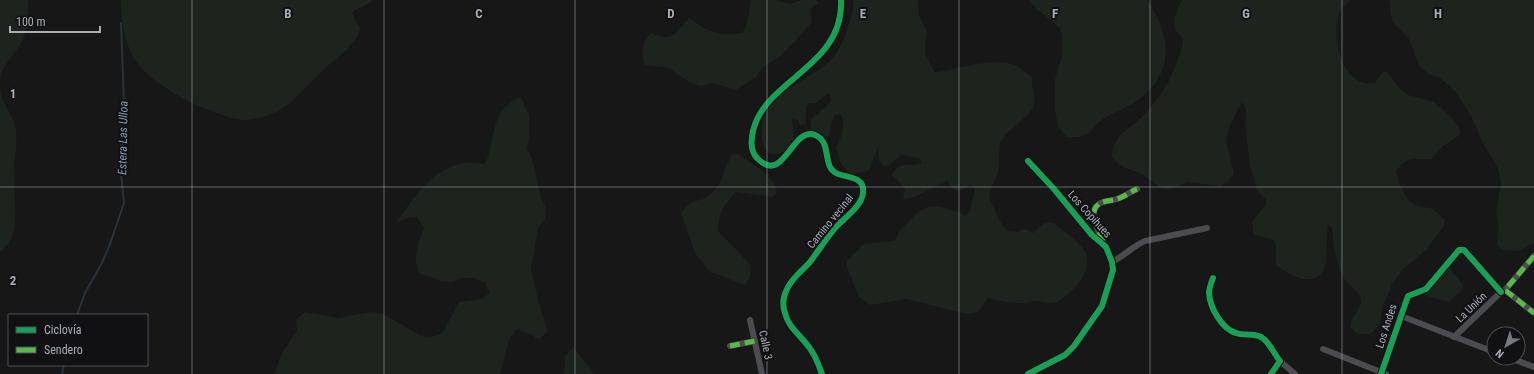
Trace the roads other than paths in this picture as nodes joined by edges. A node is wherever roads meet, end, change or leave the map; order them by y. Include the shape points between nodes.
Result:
1 (841, 0) edge
2 (1028, 161) dead end
3 (1137, 189) dead end
4 (1206, 228) dead end
5 (1106, 247) junction
6 (1534, 256) edge
7 (1112, 262) junction
8 (1213, 278) dead end
9 (1503, 291) junction
10 (1534, 313) edge
11 (1401, 316) junction
12 (750, 320) dead end
13 (1454, 337) junction
14 (754, 340) junction
15 (730, 346) dead end
16 (1323, 349) dead end
17 (1486, 349) edge
18 (1280, 361) junction
19 (1382, 373) edge
20 (762, 374) edge
21 (822, 374) edge
22 (1028, 374) edge
23 (1271, 374) edge
24 (1295, 374) edge

1 - 21 street, Camino vecinal via 839,22 824,50 766,105 755,124 752,144 752,151 758,159 772,165 783,159 803,136 809,133 816,135 825,144 829,164 833,170 837,174 852,177 863,186 863,196 859,202 794,279 784,299 784,312 788,320 810,348
2 - 5 street, Los Copihues via 1092,235
3 - 5 street via 1118,199 1100,203 1095,210 1096,227
4 - 7 street via 1145,241
5 - 7 street, Los Copihues
6 - 9 street, La Unión
7 - 22 street, Los Copihues via 1112,275 1105,301 1074,346 1066,355
8 - 18 street via 1209,292 1210,300 1224,326 1234,333 1261,337
9 - 10 street, Los Andes
9 - 11 street, Los Andes via 1464,250 1459,250 1426,289 1408,296
9 - 13 street, La Unión
11 - 13 street
11 - 19 street, Los Andes
12 - 14 street, Calle 3
13 - 17 street
14 - 15 street
14 - 20 street, Calle 3
16 - 19 street
18 - 23 street
18 - 24 street

